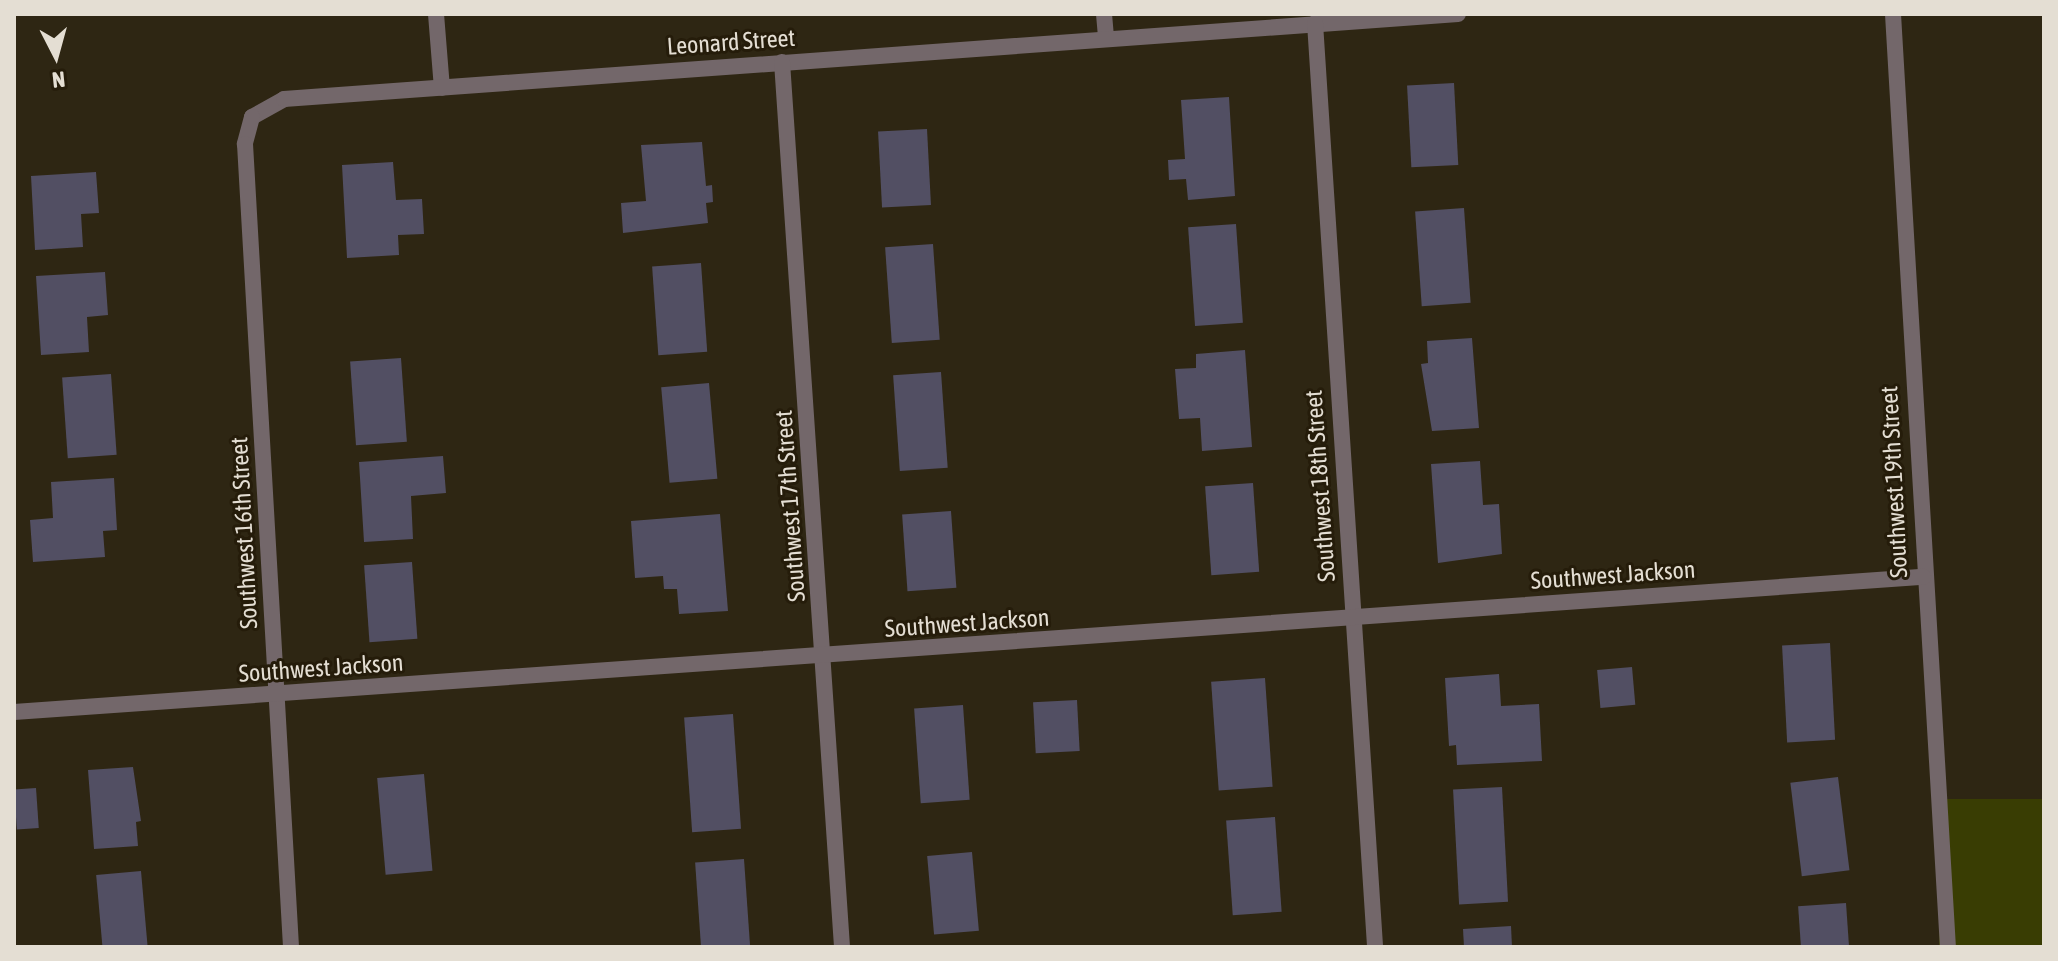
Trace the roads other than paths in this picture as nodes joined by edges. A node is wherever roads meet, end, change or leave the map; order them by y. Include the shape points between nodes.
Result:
1 (436, 14) edge
2 (1104, 14) edge
3 (1458, 14) edge
4 (1893, 14) edge
5 (1357, 17) edge
6 (1315, 23) junction
7 (1106, 38) junction
8 (782, 62) junction
9 (442, 88) junction
10 (252, 117) joint
11 (1923, 577) junction
12 (1352, 618) junction
13 (824, 658) junction
14 (277, 695) junction
15 (14, 712) edge
16 (291, 947) edge
17 (842, 947) edge
18 (1375, 947) edge
19 (1948, 947) edge

1 - 9 street
2 - 7 street
3 - 5 street, Leonard Street
4 - 11 street, Southwest 19th Street
5 - 6 street, Leonard Street
6 - 7 street, Leonard Street
6 - 12 street, Southwest 18th Street
7 - 8 street, Leonard Street
8 - 9 street, Leonard Street
8 - 13 street, Southwest 17th Street
9 - 10 street, Leonard Street via 284,99
10 - 14 street, Southwest 16th Street via 245,144
11 - 12 street, Southwest Jackson
11 - 19 street, Southwest 19th Street
12 - 13 street, Southwest Jackson
12 - 18 street, Southwest 18th Street
13 - 14 street, Southwest Jackson
13 - 17 street, Southwest 17th Street
14 - 15 street, Southwest Jackson
14 - 16 street, Southwest 16th Street

